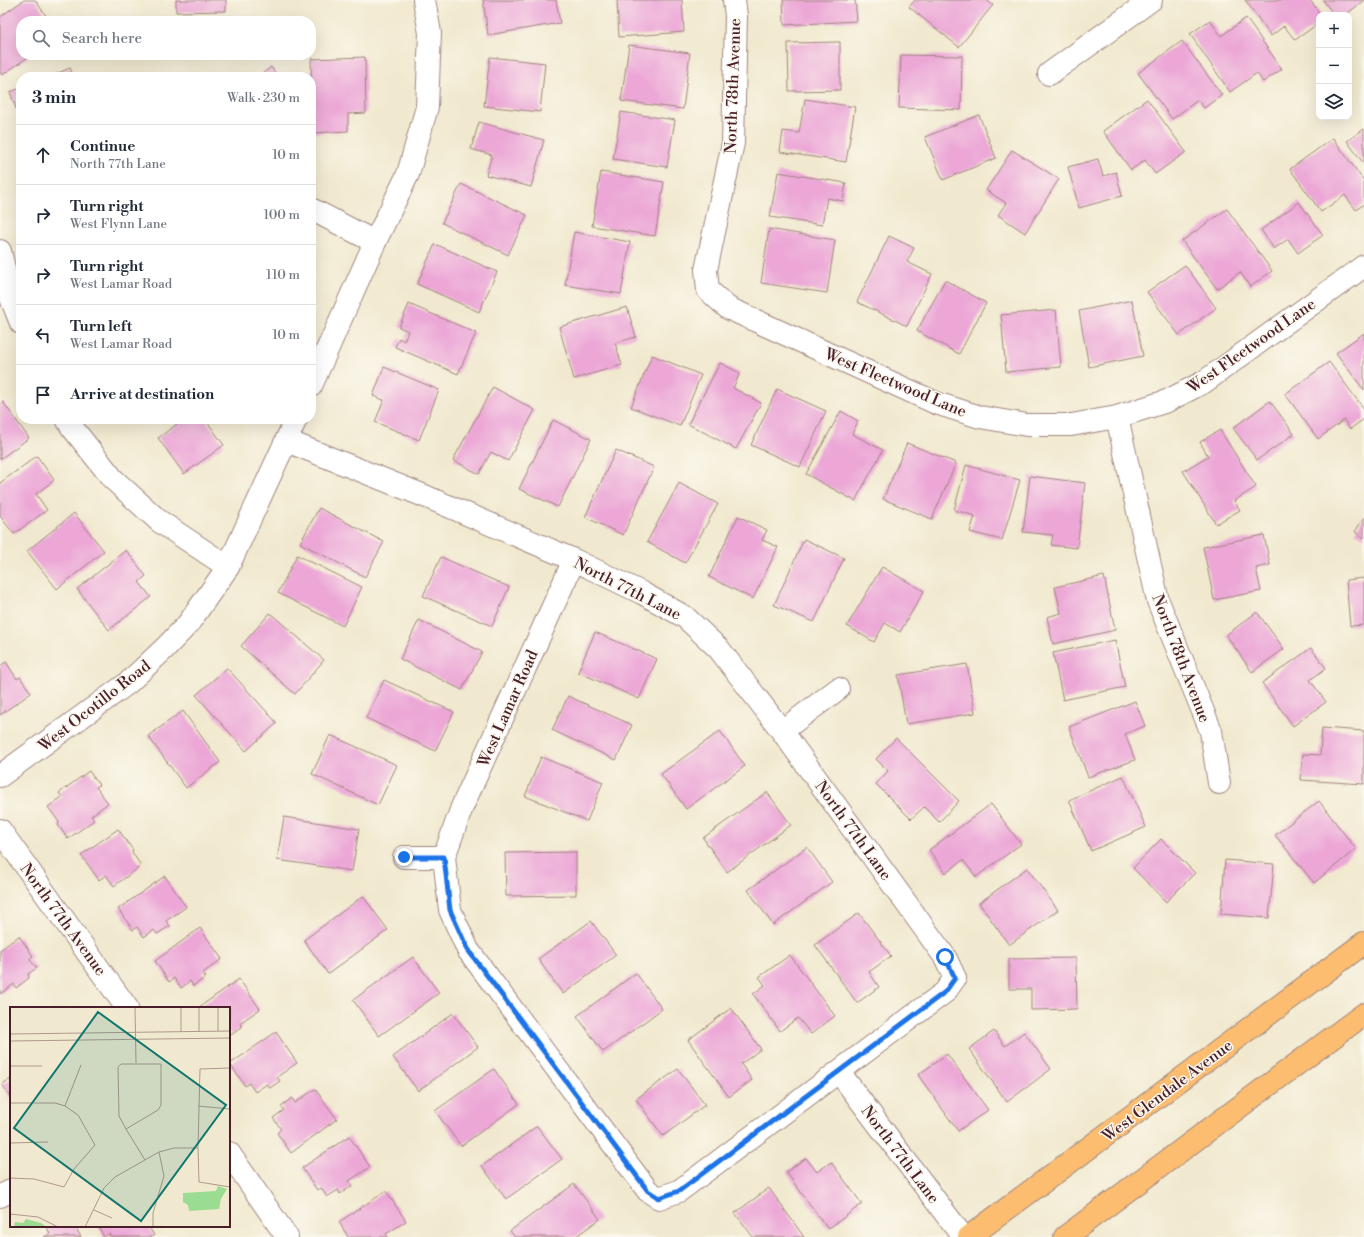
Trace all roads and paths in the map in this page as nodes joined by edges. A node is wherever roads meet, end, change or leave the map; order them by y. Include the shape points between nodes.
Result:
1 (424, 0) edge
2 (734, 0) edge
3 (1151, 0) edge
4 (1049, 74) dead end
5 (316, 212) edge
6 (375, 242) junction
7 (0, 251) edge
8 (1364, 266) edge
9 (708, 290) joint
10 (16, 310) edge
11 (316, 375) edge
12 (1117, 417) junction
13 (70, 424) edge
14 (294, 424) edge
15 (287, 441) junction
16 (574, 560) junction
17 (228, 567) junction
18 (838, 689) dead end
19 (782, 731) junction
20 (0, 776) edge
21 (1219, 782) dead end
22 (0, 830) edge
23 (404, 857) dead end
24 (444, 857) junction
25 (1364, 943) edge
26 (126, 1007) edge
27 (1364, 1014) edge
28 (840, 1072) junction
29 (230, 1154) edge
30 (10, 1191) edge
31 (0, 1196) edge
32 (287, 1237) edge
33 (963, 1237) edge
34 (969, 1237) edge
35 (1065, 1237) edge

1 - 6 street via 430,33 427,107 408,174
2 - 9 street, North 78th Avenue via 736,16 733,143 706,270
3 - 4 street
5 - 6 street
6 - 11 street
7 - 10 street
8 - 12 street, West Fleetwood Lane via 1204,382 1167,401
9 - 12 street, West Fleetwood Lane via 728,308 936,402 980,417 1027,425 1071,425
12 - 21 street, North 78th Avenue via 1158,601 1211,731
13 - 17 street via 113,479 159,521
14 - 15 street, West Ocotillo Road
15 - 16 street, North 77th Lane
15 - 17 street, West Ocotillo Road
16 - 19 street, North 77th Lane via 685,617 720,649
16 - 24 street, West Lamar Road via 462,807
17 - 20 street, West Ocotillo Road via 188,624 128,683
18 - 19 street
19 - 28 street, North 77th Lane via 945,957 955,978 945,992
22 - 26 street, North 77th Avenue
23 - 24 street
24 - 28 street, West Lamar Road via 450,910 468,950 648,1191 659,1198 679,1191
25 - 34 main road, West Glendale Avenue
27 - 35 main road
28 - 33 street, North 77th Lane
29 - 32 street
30 - 31 street

